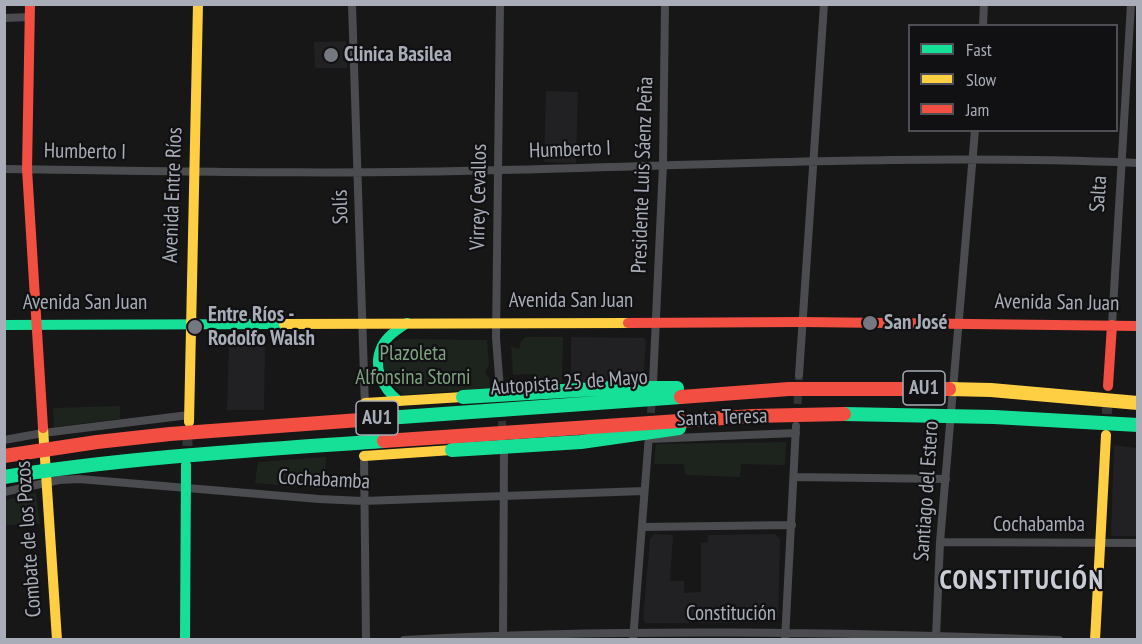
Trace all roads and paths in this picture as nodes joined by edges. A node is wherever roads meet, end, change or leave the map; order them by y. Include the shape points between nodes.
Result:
1 (198, 4) edge
2 (352, 4) edge
3 (500, 4) edge
4 (664, 4) edge
5 (824, 4) edge
6 (984, 4) edge
7 (1131, 4) edge
8 (30, 11) edge
9 (4, 18) edge
10 (983, 24) edge
11 (975, 132) edge
12 (973, 159) junction
13 (812, 162) junction
14 (1122, 163) junction
15 (1137, 164) edge
16 (663, 165) junction
17 (4, 169) edge
18 (27, 169) junction
19 (497, 170) junction
20 (358, 171) junction
21 (195, 172) junction
22 (496, 322) junction
23 (656, 322) junction
24 (802, 322) junction
25 (363, 323) junction
26 (407, 323) junction
27 (960, 323) junction
28 (38, 324) junction
29 (190, 324) junction
30 (4, 325) edge
31 (1112, 325) junction
32 (1137, 326) edge
33 (799, 375) tunnel mouth
34 (653, 383) dead end
35 (1108, 386) tunnel mouth
36 (500, 389) dead end
37 (751, 390) junction
38 (399, 401) junction
39 (1137, 401) edge
40 (364, 406) joint
41 (753, 416) junction
42 (189, 419) joint
43 (1049, 419) junction
44 (1137, 425) edge
45 (43, 433) junction
46 (1137, 434) edge
47 (1106, 435) tunnel mouth
48 (4, 440) edge
49 (504, 450) dead end
50 (364, 454) joint
51 (4, 456) edge
52 (186, 465) tunnel mouth
53 (4, 477) edge
54 (794, 477) junction
55 (946, 480) junction
56 (47, 483) junction
57 (185, 487) junction
58 (644, 491) junction
59 (4, 492) edge
60 (505, 496) junction
61 (363, 501) junction
62 (792, 525) junction
63 (642, 526) junction
64 (940, 543) junction
65 (1100, 543) junction
66 (1137, 543) edge
67 (785, 635) edge
68 (633, 636) edge
69 (503, 637) edge
70 (936, 637) edge
71 (57, 639) edge
72 (185, 639) edge
73 (366, 639) edge
74 (404, 639) edge
75 (1059, 639) edge
76 (1095, 639) edge

1 - 21 main road, Avenida Entre Ríos
2 - 20 street, Solís
3 - 19 street, Virrey Cevallos
4 - 16 street, Presidente Luis Sáenz Peña
5 - 13 street
6 - 10 street
7 - 14 street, Salta
8 - 9 street
8 - 18 main road, Combate de los Pozos
11 - 12 street, Santiago del Estero
12 - 13 street, Humberto I
12 - 14 street, Humberto I
12 - 27 street, Santiago del Estero
13 - 16 street, Humberto I
13 - 24 street
14 - 15 street, Humberto I
14 - 31 street, Salta
16 - 19 street, Humberto I
16 - 23 street, Presidente Luis Sáenz Peña
17 - 18 street, Humberto I
18 - 21 street, Humberto I
18 - 28 main road, Combate de los Pozos
19 - 20 street, Humberto I
19 - 22 street, Virrey Cevallos
20 - 21 street, Humberto I
20 - 25 street, Solís
21 - 29 main road, Avenida Entre Ríos
22 - 23 main road, Avenida San Juan
22 - 26 main road, Avenida San Juan
22 - 36 street, Virrey Cevallos
23 - 24 main road, Avenida San Juan
23 - 34 street, Presidente Luis Sáenz Peña
24 - 27 main road, Avenida San Juan
24 - 33 street
25 - 26 main road, Avenida San Juan
25 - 29 main road, Avenida San Juan
25 - 40 street, Solís
26 - 38 main road via 388,339 380,355 382,384
27 - 31 main road, Avenida San Juan
27 - 55 street, Santiago del Estero
28 - 29 main road, Avenida San Juan
28 - 30 main road, Avenida San Juan
28 - 45 main road, Combate de los Pozos
29 - 42 main road, Avenida Entre Ríos
31 - 32 main road, Avenida San Juan
31 - 35 main road, Salta
37 - 38 main road, bridge via 627,387
37 - 39 main road, Autopista 25 de Mayo / AU1, bridge via 946,389
37 - 51 main road, Autopista 25 de Mayo / AU1, bridge via 170,434
38 - 40 main road
41 - 43 main road, Autopista 25 de Mayo / AU1, bridge via 849,413
41 - 50 main road, bridge via 581,442
41 - 53 main road, Autopista 25 de Mayo / AU1, bridge via 168,456
42 - 45 street
43 - 44 main road, Autopista 25 de Mayo / AU1, bridge
43 - 46 main road, bridge
45 - 48 street
45 - 56 main road, Combate de los Pozos
47 - 65 main road
49 - 60 street
50 - 61 street
52 - 57 main road
54 - 55 street
54 - 58 street, Santa Teresa via 796,429 649,437
54 - 62 street
55 - 64 street, Santiago del Estero
56 - 57 street, Cochabamba via 79,478
56 - 59 street, Cochabamba
56 - 71 main road, Combate de los Pozos
57 - 61 street, Cochabamba
57 - 72 main road
58 - 60 street, Cochabamba
58 - 63 street
60 - 61 street, Cochabamba
60 - 69 street
61 - 73 street
62 - 63 street
62 - 67 street
63 - 68 street
64 - 65 street, Cochabamba
64 - 70 street, Santiago del Estero
65 - 66 street, Cochabamba
65 - 76 main road
67 - 68 street, Constitución
67 - 70 street, Constitución
68 - 69 street, Constitución
69 - 74 street, Constitución
70 - 75 street, Constitución

